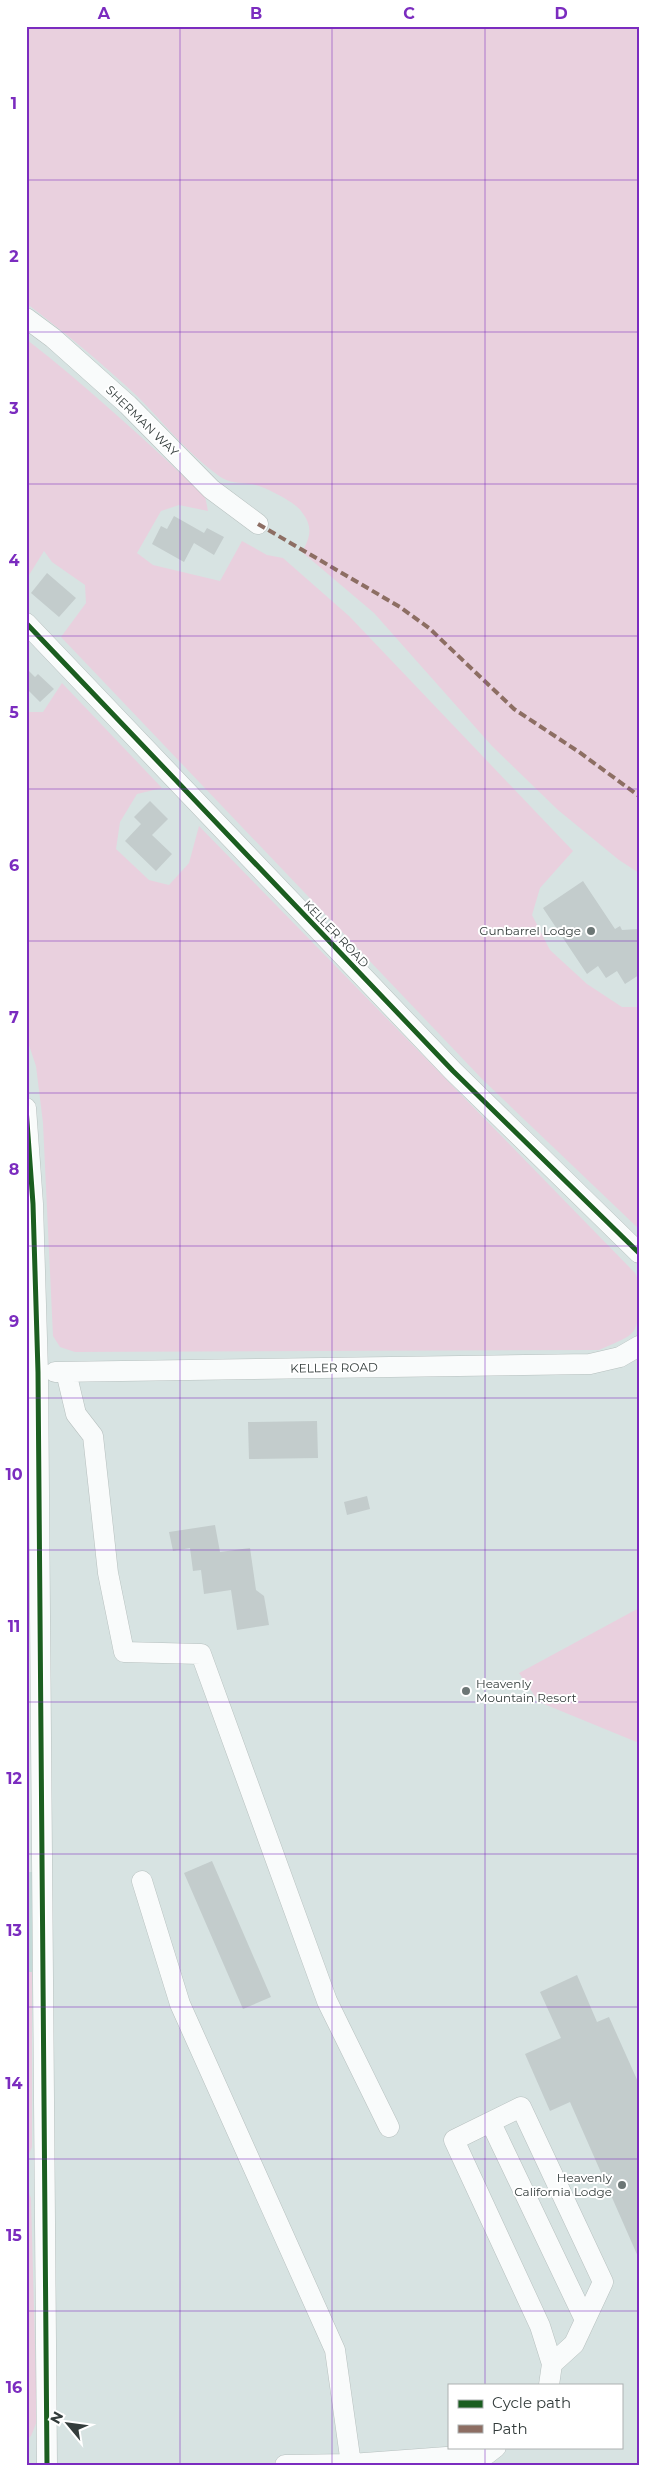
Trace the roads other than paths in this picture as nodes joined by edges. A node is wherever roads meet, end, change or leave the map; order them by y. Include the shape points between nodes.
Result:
1 (26, 318) edge
2 (258, 524) dead end
3 (26, 623) edge
4 (26, 1108) edge
5 (29, 1187) edge
6 (639, 1252) edge
7 (30, 1255) edge
8 (639, 1346) edge
9 (66, 1372) junction
10 (32, 1373) edge
11 (34, 1665) edge
12 (142, 1881) dead end
13 (35, 1963) edge
14 (491, 2123) junction
15 (390, 2127) dead end
16 (35, 2174) edge
17 (585, 2320) junction
18 (552, 2364) junction
19 (549, 2384) edge
20 (495, 2448) edge
21 (351, 2464) edge
22 (47, 2465) edge
23 (285, 2465) edge

1 - 2 street, SHERMAN WAY via 128,405 211,489
3 - 6 street, KELLER ROAD via 453,1072
4 - 5 street
5 - 7 street
7 - 10 street
8 - 9 street, KELLER ROAD via 620,1357 590,1364
9 - 10 street, KELLER ROAD
9 - 15 street via 76,1414 94,1436 108,1573 124,1652 201,1654 327,2001
10 - 11 street
11 - 13 street
12 - 21 street via 180,2004 335,2350
13 - 16 street
14 - 17 street
14 - 17 street via 521,2108 603,2282
14 - 18 street via 454,2140 540,2326
16 - 22 street
17 - 18 street via 574,2344
18 - 19 street
20 - 21 street via 487,2454
21 - 23 street

